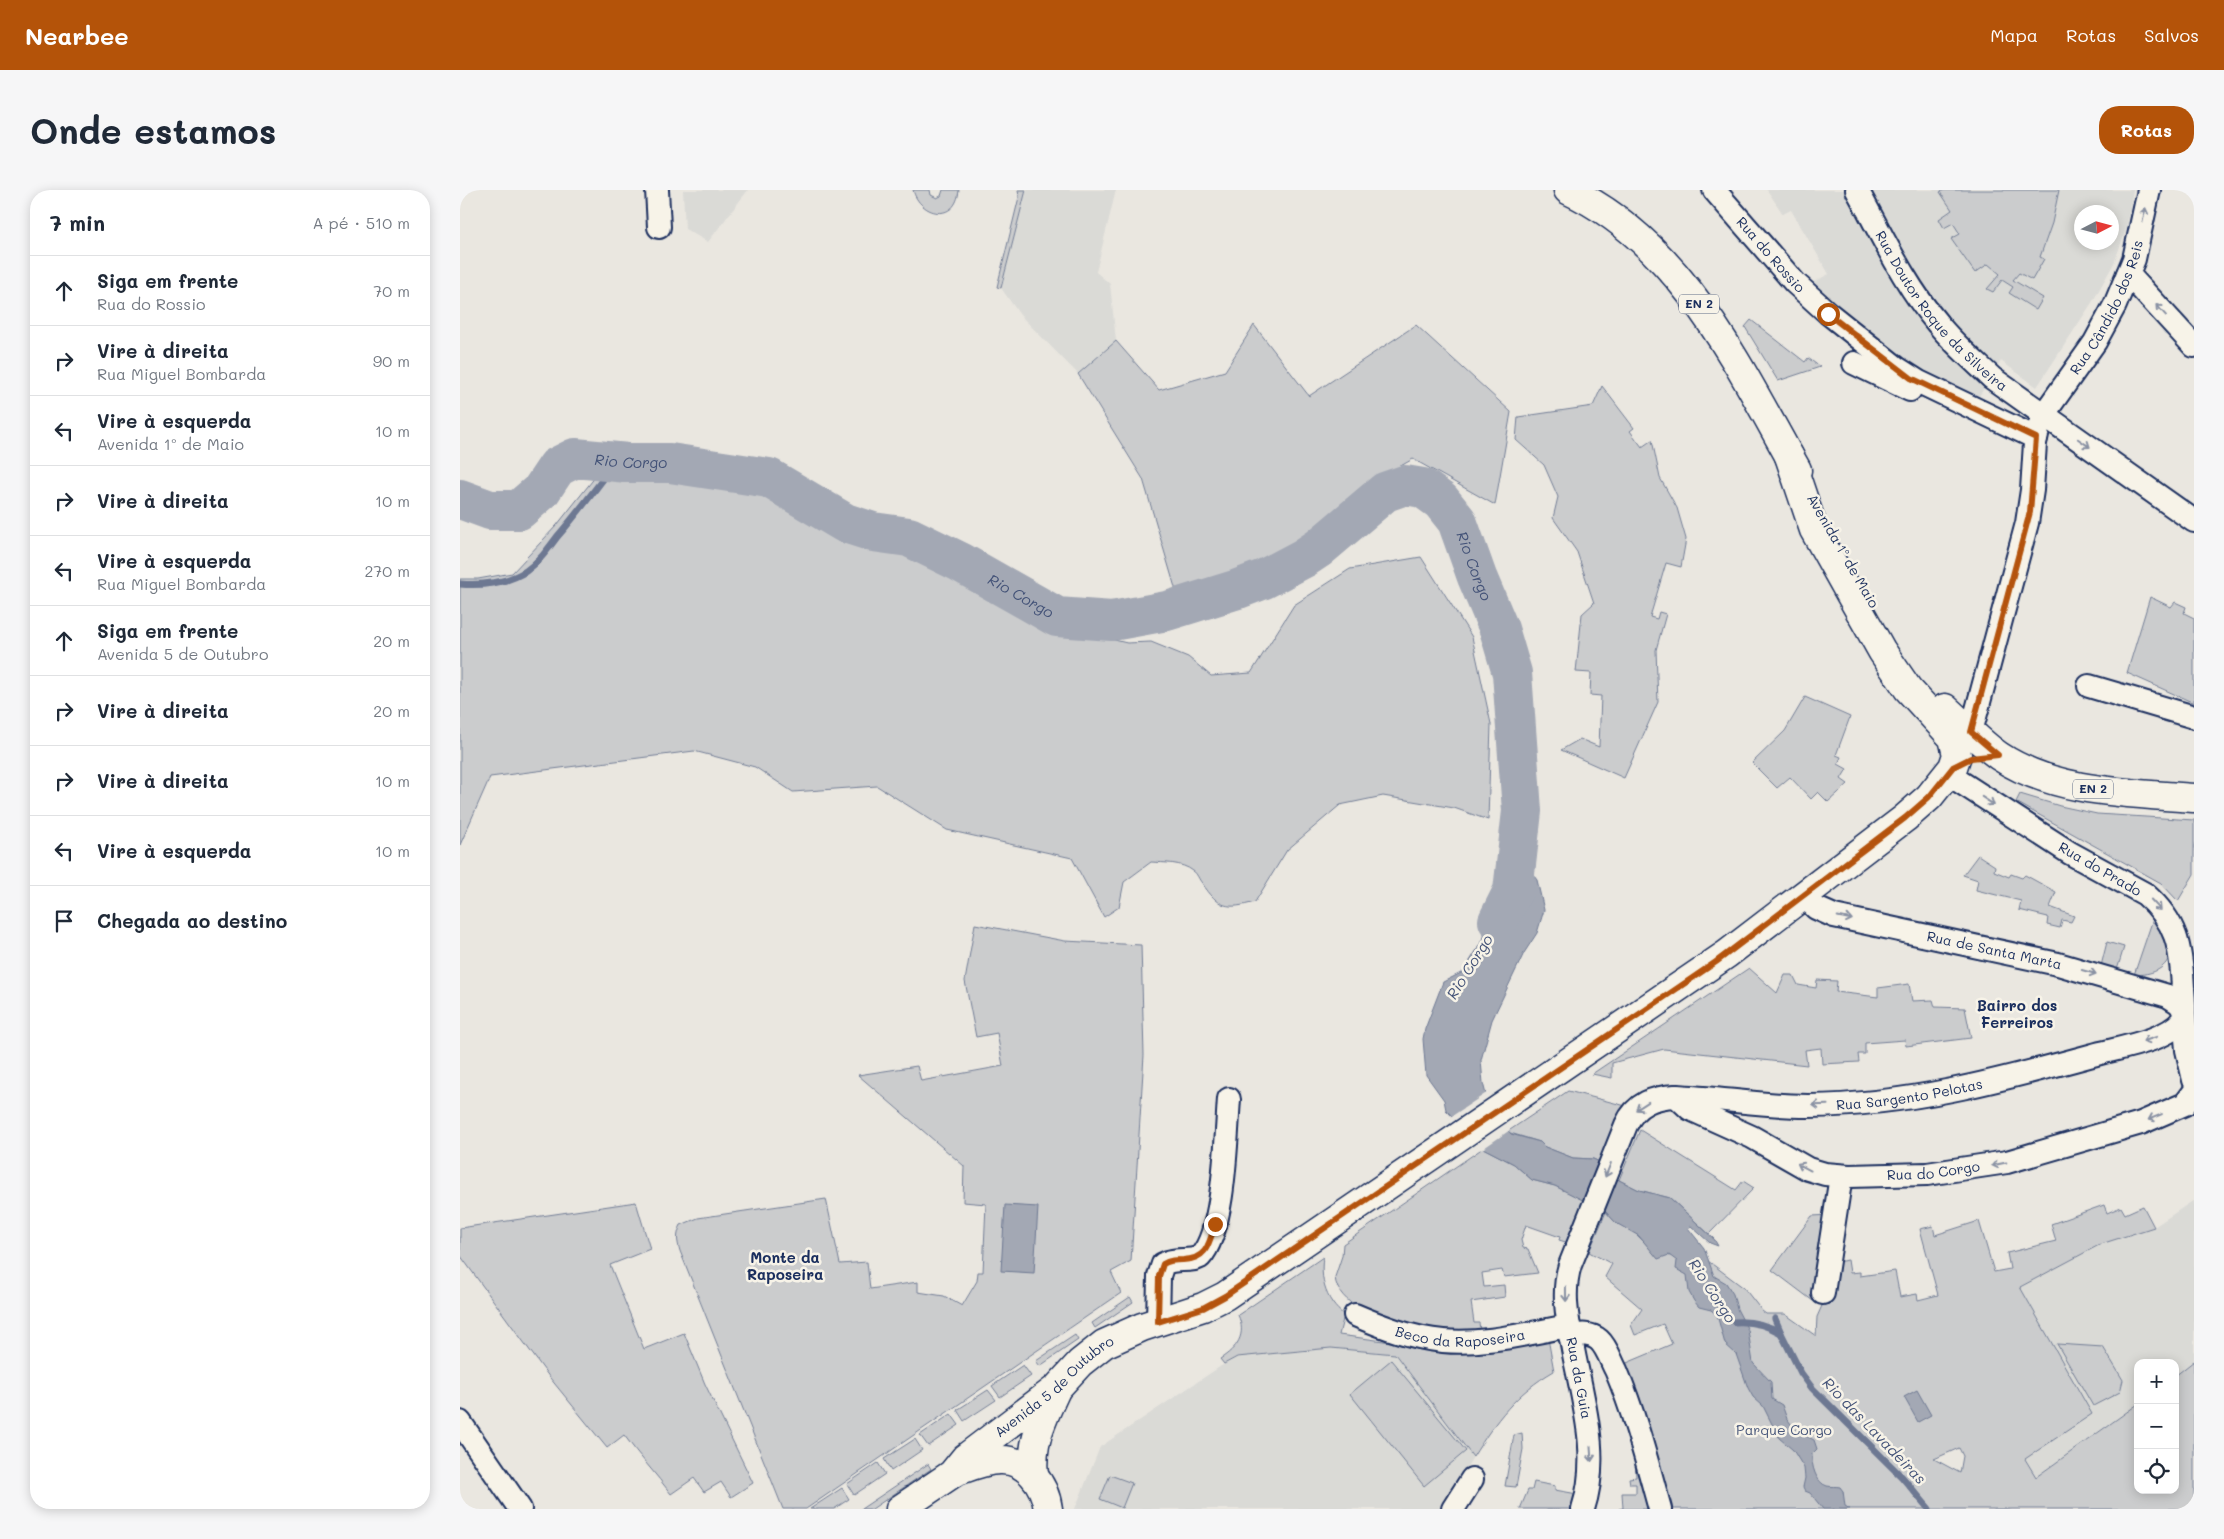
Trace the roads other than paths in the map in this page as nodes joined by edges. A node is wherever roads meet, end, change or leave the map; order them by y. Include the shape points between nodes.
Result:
1 (657, 190) edge
2 (1568, 190) edge
3 (1714, 190) edge
4 (1857, 190) edge
5 (2149, 190) edge
6 (660, 227) dead end
7 (2128, 274) junction
8 (2194, 346) edge
9 (1854, 363) dead end
10 (2044, 414) junction
11 (2035, 444) junction
12 (1789, 456) junction
13 (2194, 521) edge
14 (2089, 686) dead end
15 (2194, 717) edge
16 (1971, 732) junction
17 (1998, 755) junction
18 (1951, 771) junction
19 (2194, 798) edge
20 (1803, 895) junction
21 (2184, 1013) junction
22 (2194, 1080) edge
23 (2194, 1092) edge
24 (1676, 1096) junction
25 (1229, 1099) dead end
26 (1626, 1124) joint
27 (1841, 1176) junction
28 (1823, 1293) dead end
29 (1355, 1315) dead end
30 (1158, 1322) junction
31 (1569, 1331) junction
32 (1057, 1388) junction
33 (460, 1422) edge
34 (460, 1453) edge
35 (489, 1465) junction
36 (952, 1474) junction
37 (1034, 1476) junction
38 (1472, 1479) dead end
39 (520, 1509) edge
40 (900, 1509) edge
41 (1048, 1509) edge
42 (1453, 1509) edge
43 (1583, 1509) edge
44 (1660, 1509) edge

1 - 6 street
2 - 12 main road, Avenida 1º de Maio / EN 2 via 1624,224 1687,288 1722,338
3 - 11 street, Rua do Rossio via 1795,283 1896,368
4 - 10 street, Rua Doutor Roque da Silveira via 1902,272 1938,324 1992,378
7 -> 5 street, Rua Cândido dos Reis via 2137,251
8 -> 7 street
7 - 10 street, Rua Cândido dos Reis via 2110,316
9 - 11 street
10 - 11 street, Rua Cândido dos Reis
10 -> 13 street, Rua Doutor Roque da Silveira
11 - 16 street, Rua Cândido dos Reis via 2028,517
12 - 16 main road, Avenida 1º de Maio / EN 2 via 1900,651 1929,691
12 - 18 main road via 1814,530 1885,656 1908,689 1953,738 1957,755
14 - 15 street
16 - 17 main road, Avenida 1º de Maio / EN 2
17 - 18 main road via 1971,758
17 - 19 main road, Avenida 1º de Maio / EN 2 via 2032,773 2079,786
18 - 20 main road, Avenida 5 de Outubro via 1905,818
18 -> 21 street, Rua do Prado via 2051,841 2145,894 2155,903 2171,924 2179,945
20 -> 21 street, Rua de Santa Marta via 1816,908 1834,916 2075,968 2168,996 2179,1003
20 - 30 main road, Avenida 5 de Outubro via 1716,962 1225,1296 1203,1308
21 - 22 street
21 -> 24 street, Rua Sargento Pelotas via 2179,1025 2154,1038 2026,1074 1935,1095 1807,1106
23 -> 27 street, Rua do Corgo via 2185,1104 2141,1123 2007,1162 1927,1174
24 -> 26 street, Rua Sargento Pelotas via 1646,1102 1632,1113
27 -> 24 street, Rua do Corgo via 1808,1169 1690,1109
25 - 30 street via 1220,1202 1213,1231 1200,1257 1163,1264 1159,1276
26 -> 31 street, Rua da Guia via 1566,1283
27 - 28 street
29 - 31 street, Beco da Raposeira via 1406,1334 1444,1341
30 - 32 main road, Avenida 5 de Outubro via 1104,1344 1080,1363
31 -> 43 street, Rua da Guia via 1591,1448 1590,1481
31 - 44 street, Beco da Raposeira via 1593,1336 1606,1349 1630,1407
32 - 36 main road, Avenida 5 de Outubro via 971,1454
32 - 37 main road via 1036,1433
33 - 35 street
34 - 35 street
35 - 39 street
36 - 37 main road via 1001,1460 1018,1464
36 - 40 main road, Avenida 5 de Outubro
37 - 41 main road via 1044,1493
38 - 42 street

